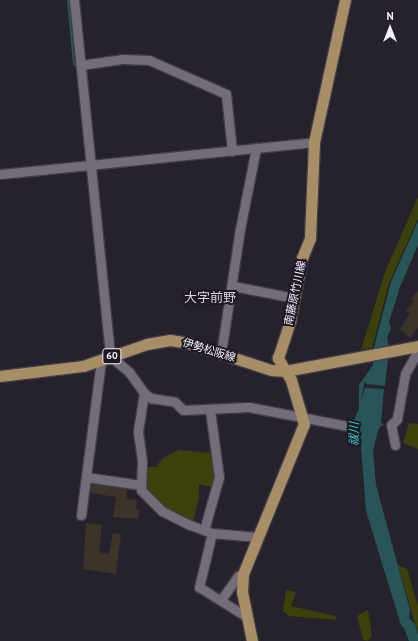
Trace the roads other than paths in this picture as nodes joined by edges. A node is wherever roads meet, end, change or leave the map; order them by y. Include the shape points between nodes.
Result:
1 (74, 0) edge
2 (345, 0) edge
3 (81, 65) junction
4 (314, 142) junction
5 (256, 148) junction
6 (232, 151) junction
7 (91, 165) junction
8 (0, 174) edge
9 (233, 286) junction
10 (294, 298) junction
11 (418, 346) edge
12 (418, 351) edge
13 (221, 353) junction
14 (106, 358) junction
15 (285, 371) junction
16 (0, 376) edge
17 (144, 393) junction
18 (210, 410) junction
19 (304, 419) junction
20 (348, 426) dead end
21 (394, 445) dead end
22 (86, 477) junction
23 (140, 485) junction
24 (81, 515) dead end
25 (208, 531) junction
26 (258, 537) junction
27 (242, 574) junction
28 (221, 600) junction
29 (247, 617) junction
30 (252, 641) edge

1 - 3 street
2 - 4 main road, 南藤原竹川線
3 - 6 street via 122,59 149,60 226,94
3 - 7 street
4 - 5 street
4 - 10 main road, 南藤原竹川線 via 312,227 302,258
5 - 6 street
5 - 9 street via 240,229
6 - 7 street
7 - 8 street
7 - 14 street
9 - 10 street
9 - 13 street
10 - 15 main road, 南藤原竹川線 via 278,358
11 - 15 main road, 伊勢松阪線 / 60
12 - 21 street via 405,374 397,419 391,425
13 - 14 main road, 伊勢松阪線 / 60 via 190,343 170,340 147,344
13 - 15 main road, 伊勢松阪線 / 60 via 271,370
14 - 16 main road, 伊勢松阪線 / 60 via 68,368
14 - 17 street via 129,372
14 - 22 street
15 - 19 main road, 南藤原竹川線 via 292,380
17 - 18 street via 151,398 175,402 183,410
17 - 23 street via 138,432 142,462
18 - 19 street via 233,406 249,407
18 - 25 street via 220,477
19 - 20 street
19 - 26 main road via 304,427
22 - 23 street
22 - 24 street
23 - 25 street via 150,501 162,511
25 - 26 street
25 - 28 street via 199,587
26 - 27 main road
27 - 28 street
27 - 29 main road via 242,592
28 - 29 street
29 - 30 main road

